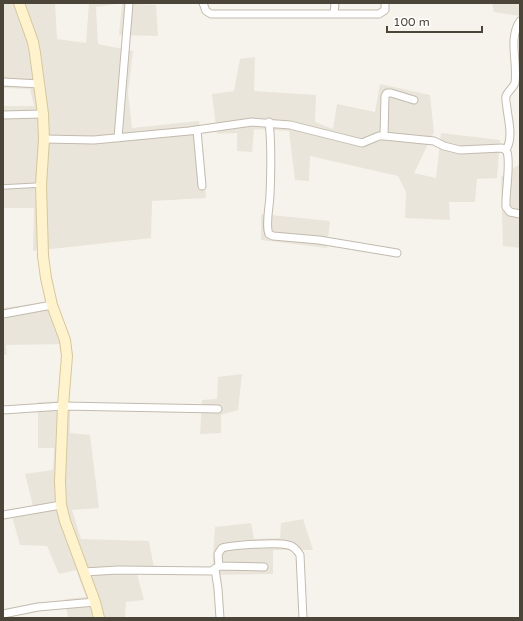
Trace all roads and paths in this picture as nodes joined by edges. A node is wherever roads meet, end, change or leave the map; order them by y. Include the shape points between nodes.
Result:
1 (129, 3) edge
2 (203, 3) edge
3 (335, 3) edge
4 (385, 3) edge
5 (21, 4) edge
6 (334, 13) junction
7 (520, 21) edge
8 (3, 82) edge
9 (40, 84) junction
10 (414, 100) dead end
11 (43, 114) junction
12 (3, 115) edge
13 (269, 122) junction
14 (197, 130) junction
15 (384, 136) junction
16 (118, 138) junction
17 (44, 139) junction
18 (506, 150) junction
19 (41, 185) junction
20 (202, 186) dead end
21 (3, 187) edge
22 (520, 214) edge
23 (397, 253) dead end
24 (52, 305) junction
25 (3, 314) edge
26 (63, 406) junction
27 (218, 409) dead end
28 (3, 410) edge
29 (61, 505) junction
30 (3, 515) edge
31 (264, 567) dead end
32 (217, 568) junction
33 (84, 572) junction
34 (95, 602) junction
35 (3, 614) edge
36 (99, 618) edge
37 (220, 618) edge
38 (302, 618) edge

1 - 16 street
2 - 6 street via 206,11 211,14
3 - 6 street
4 - 6 street via 385,10 379,14
5 - 9 street via 33,42
7 - 18 street via 514,36 515,82 506,99 510,140
8 - 9 street
9 - 11 street
10 - 15 street via 387,93
11 - 12 street
11 - 17 street
13 - 14 street
13 - 15 street via 362,143
13 - 23 street via 269,234
14 - 16 street
14 - 20 street
15 - 18 street via 434,141 460,150
16 - 17 street
17 - 19 street
18 - 22 street via 506,207 510,212
19 - 21 lane
19 - 24 street via 43,256
24 - 25 street
24 - 26 street via 65,340 67,356
26 - 27 street
26 - 28 street
26 - 29 street
29 - 30 street
29 - 33 street
31 - 32 street
32 - 33 street
32 - 37 street
32 - 38 street via 218,554 222,548 279,544 296,548 300,555
33 - 34 street
34 - 35 street via 38,607
34 - 36 street

